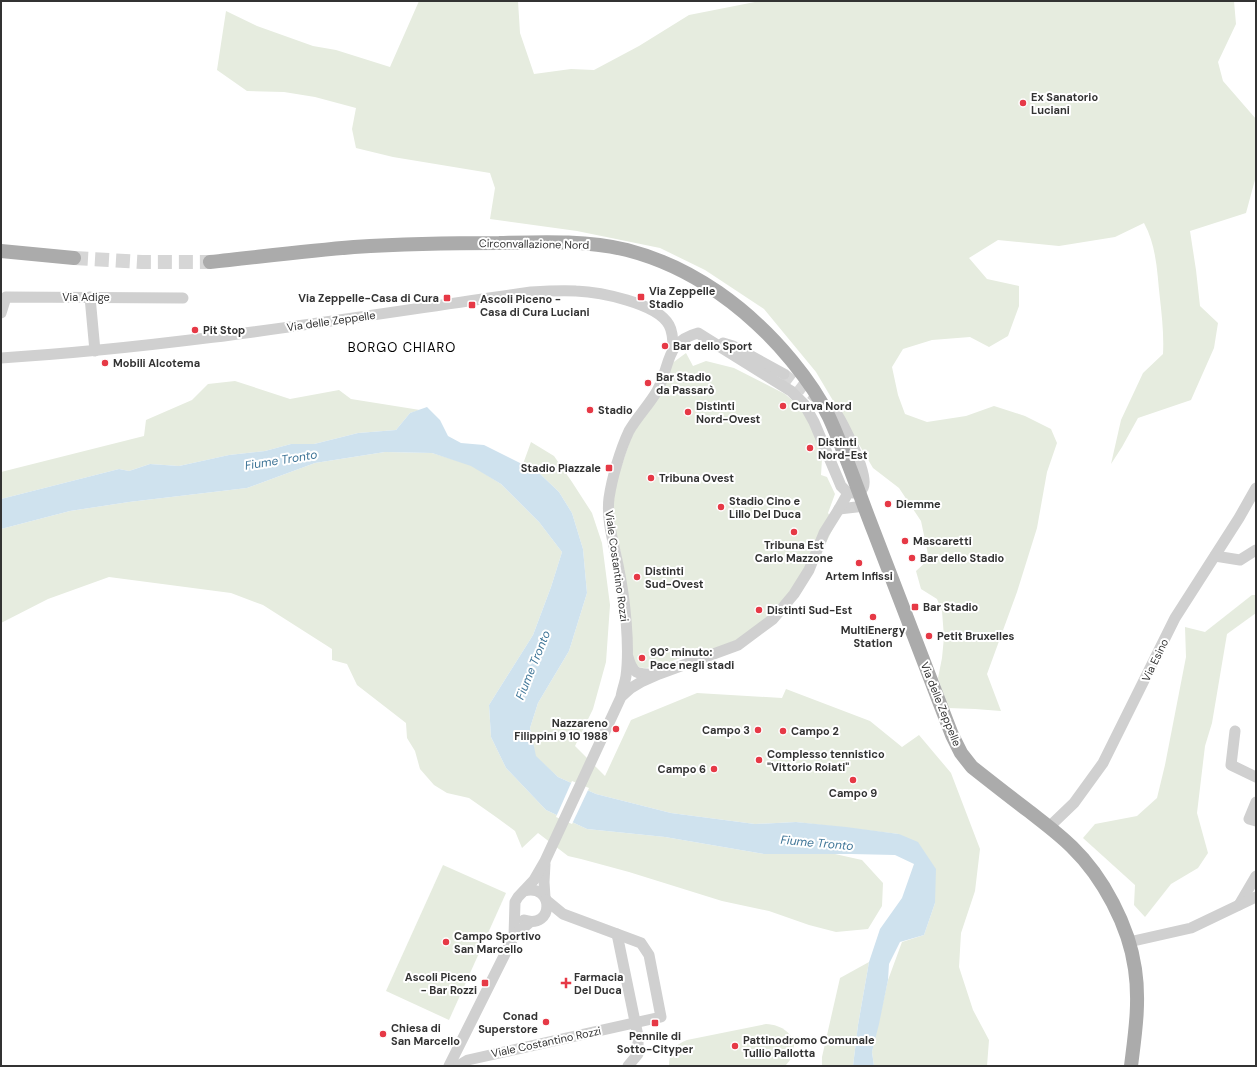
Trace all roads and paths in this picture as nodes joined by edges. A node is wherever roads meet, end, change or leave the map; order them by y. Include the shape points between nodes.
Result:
1 (1, 251) edge
2 (74, 258) tunnel mouth
3 (210, 262) tunnel mouth
4 (90, 297) junction
5 (183, 298) dead end
6 (1, 313) edge
7 (658, 313) joint
8 (709, 338) junction
9 (673, 348) junction
10 (95, 351) junction
11 (1, 358) edge
12 (784, 374) tunnel mouth
13 (835, 411) dead end
14 (1256, 488) edge
15 (854, 492) junction
16 (865, 506) junction
17 (839, 509) junction
18 (1256, 550) edge
19 (1215, 556) junction
20 (627, 654) junction
21 (659, 674) junction
22 (620, 699) junction
23 (1235, 731) dead end
24 (1256, 777) edge
25 (1256, 802) edge
26 (1256, 821) edge
27 (1049, 827) junction
28 (545, 861) junction
29 (1256, 876) edge
30 (524, 891) junction
31 (1256, 897) edge
32 (546, 899) junction
33 (1239, 905) junction
34 (516, 911) junction
35 (564, 914) junction
36 (543, 916) junction
37 (530, 922) junction
38 (617, 934) junction
39 (514, 936) junction
40 (1129, 942) junction
41 (636, 1023) junction
42 (452, 1066) edge
43 (628, 1066) edge
44 (1131, 1066) edge

1 - 2 main road
3 - 15 main road, Circonvallazione Nord via 354,247 569,242 606,246 650,257 723,295 774,339 809,382 828,416
4 - 5 street, Via Adige
4 - 6 street, Via Adige via 6,297
4 - 10 street
7 - 9 street, Viale Costantino Rozzi via 669,324
7 - 10 street, Via delle Zeppelle via 640,304 608,296 577,291 531,292 246,333
8 - 9 street, Viale Costantino Rozzi via 698,332 680,340
8 - 12 street via 733,346
8 - 15 street, Viale Costantino Rozzi via 791,391 804,404 841,486
9 - 20 street, Viale Costantino Rozzi via 658,391 630,431 618,462 609,498 608,516 622,583
10 - 11 street, Via delle Zeppelle
13 - 15 street, Via delle Zeppelle via 855,449 864,476 864,486
14 - 19 street, Via Esino
15 - 16 main road, Via delle Zeppelle
15 - 17 street, Viale Costantino Rozzi
16 - 17 street
16 - 27 main road, Via delle Zeppelle via 946,720 961,753 972,767
17 - 21 street, Viale Costantino Rozzi via 824,533 810,570 773,619 738,645
18 - 19 street via 1240,560
19 - 27 street, Via Esino via 1176,618 1103,763 1074,803
20 - 21 street, Viale Costantino Rozzi via 631,668 636,673
20 - 22 street, Viale Costantino Rozzi via 626,676
21 - 22 street, Viale Costantino Rozzi via 631,688
22 - 28 street, Viale Costantino Rozzi
23 - 24 street via 1231,765
25 - 26 street via 1249,819
27 - 40 main road, Via delle Zeppelle via 1094,871
28 - 30 street, Viale Costantino Rozzi
28 - 32 street, Viale Costantino Rozzi
29 - 33 street
30 - 32 street, Viale Costantino Rozzi via 536,890
30 - 34 street, Viale Costantino Rozzi via 515,902
31 - 33 street
32 - 35 street, Viale Costantino Rozzi
32 - 36 street, Viale Costantino Rozzi via 547,909
33 - 40 street via 1191,928
34 - 37 street via 521,919
34 - 39 street, Viale Costantino Rozzi
35 - 36 street, Viale Costantino Rozzi
35 - 38 street, Viale Costantino Rozzi
36 - 37 street, Viale Costantino Rozzi via 538,921
37 - 39 street, Viale Costantino Rozzi
38 - 41 street
38 - 41 street, Viale Costantino Rozzi via 641,943 650,955 662,1017
39 - 42 street, Viale Costantino Rozzi
40 - 44 main road, Via delle Zeppelle via 1137,995 1137,1020
41 - 42 street, Viale Costantino Rozzi via 468,1060
41 - 43 street via 638,1054

